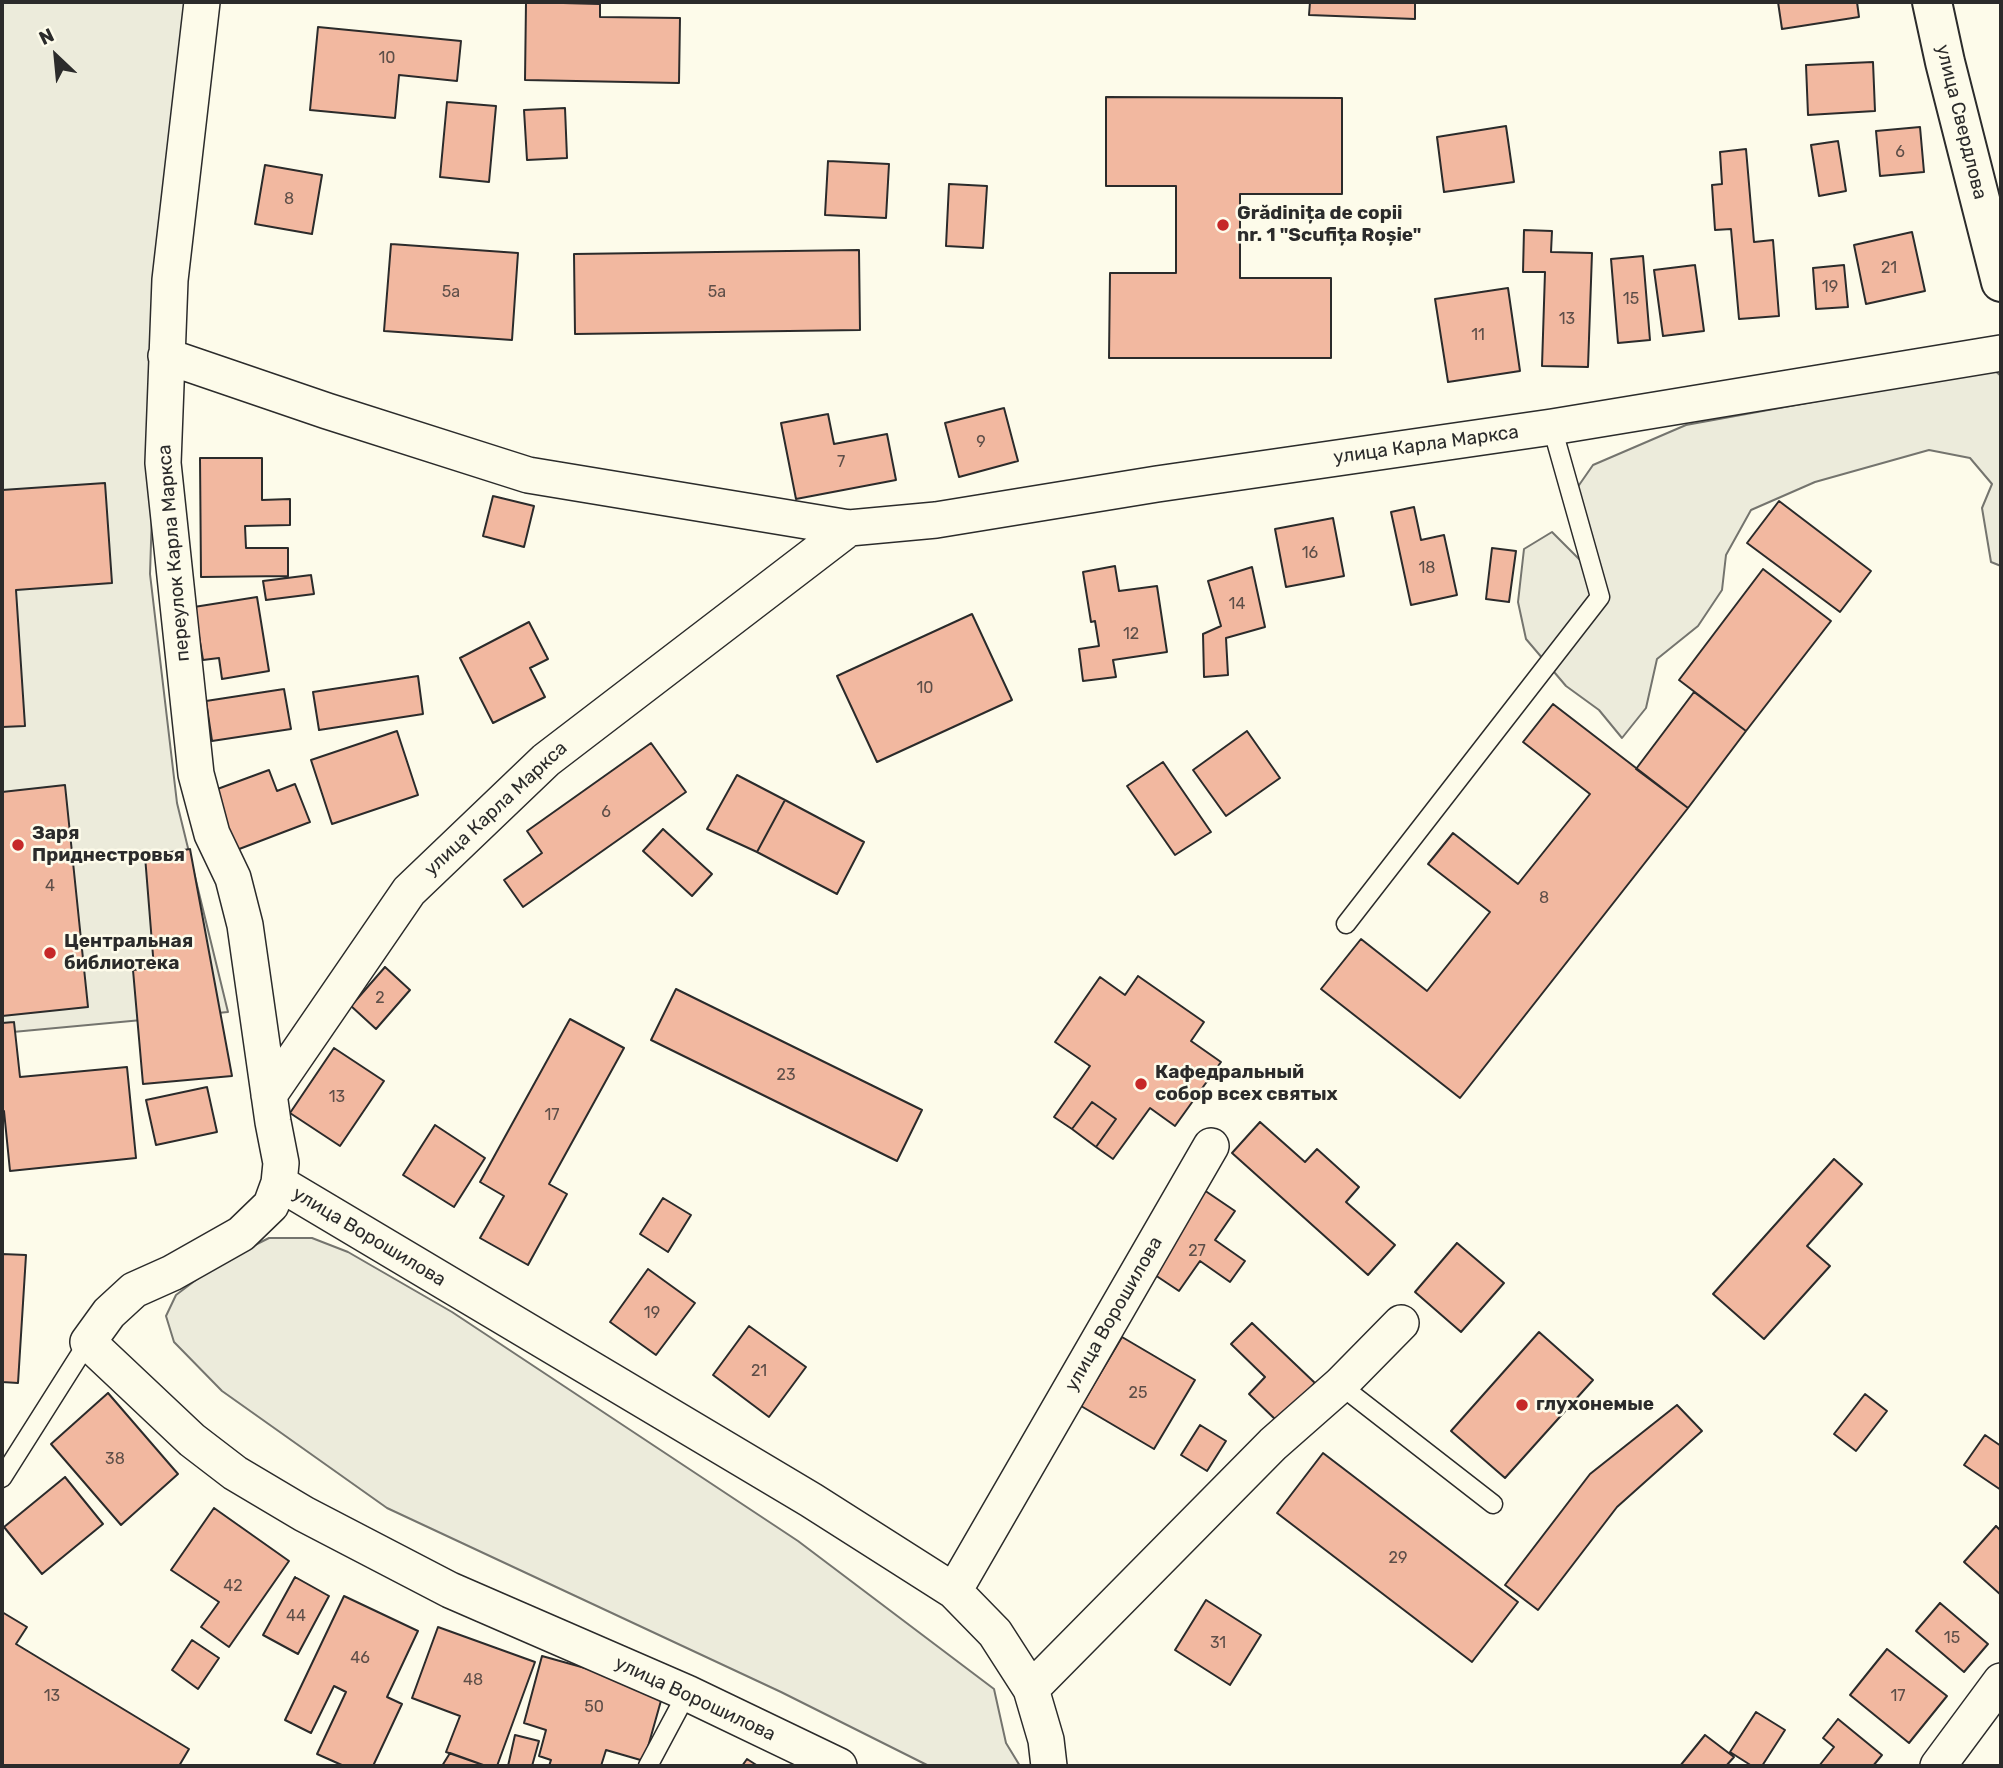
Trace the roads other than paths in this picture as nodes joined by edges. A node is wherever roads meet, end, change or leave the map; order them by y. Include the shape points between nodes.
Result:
1 (202, 2) edge
2 (1932, 2) edge
3 (2001, 282) edge
4 (2001, 352) edge
5 (166, 356) junction
6 (1552, 427) junction
7 (849, 528) junction
8 (1346, 924) dead end
9 (269, 1095) junction
10 (1210, 1146) dead end
11 (279, 1183) junction
12 (1401, 1323) dead end
13 (88, 1342) junction
14 (1340, 1385) junction
15 (2, 1478) edge
16 (1493, 1504) dead end
17 (954, 1591) junction
18 (2001, 1681) edge
19 (1031, 1689) junction
20 (687, 1693) junction
21 (648, 1766) edge
22 (839, 1766) edge
23 (1049, 1766) edge
24 (1938, 1766) edge

1 - 5 street, переулок Карла Маркса via 170,280
2 - 3 street, улица Свердлова
4 - 6 street, улица Карла Маркса
5 - 7 street, улица Карла Маркса via 528,475
5 - 9 street, переулок Карла Маркса via 163,463 196,774 245,925
6 - 7 street, улица Карла Маркса via 936,520
6 - 8 lane via 1600,597
7 - 9 street, улица Карла Маркса via 546,760 418,882
9 - 11 street, переулок Карла Маркса via 281,1163
10 - 17 street, улица Ворошилова
11 - 13 street, улица Ворошилова via 271,1205 240,1234 134,1290
11 - 17 street, улица Ворошилова via 811,1500
12 - 14 street
13 - 15 lane
13 - 20 street, улица Ворошилова via 192,1440 235,1473 303,1514 450,1590
14 - 16 lane
14 - 19 street via 1273,1444
17 - 19 street, улица Ворошилова via 995,1633
18 - 24 street
19 - 23 street, улица Ворошилова
20 - 21 lane
20 - 22 street, улица Ворошилова

